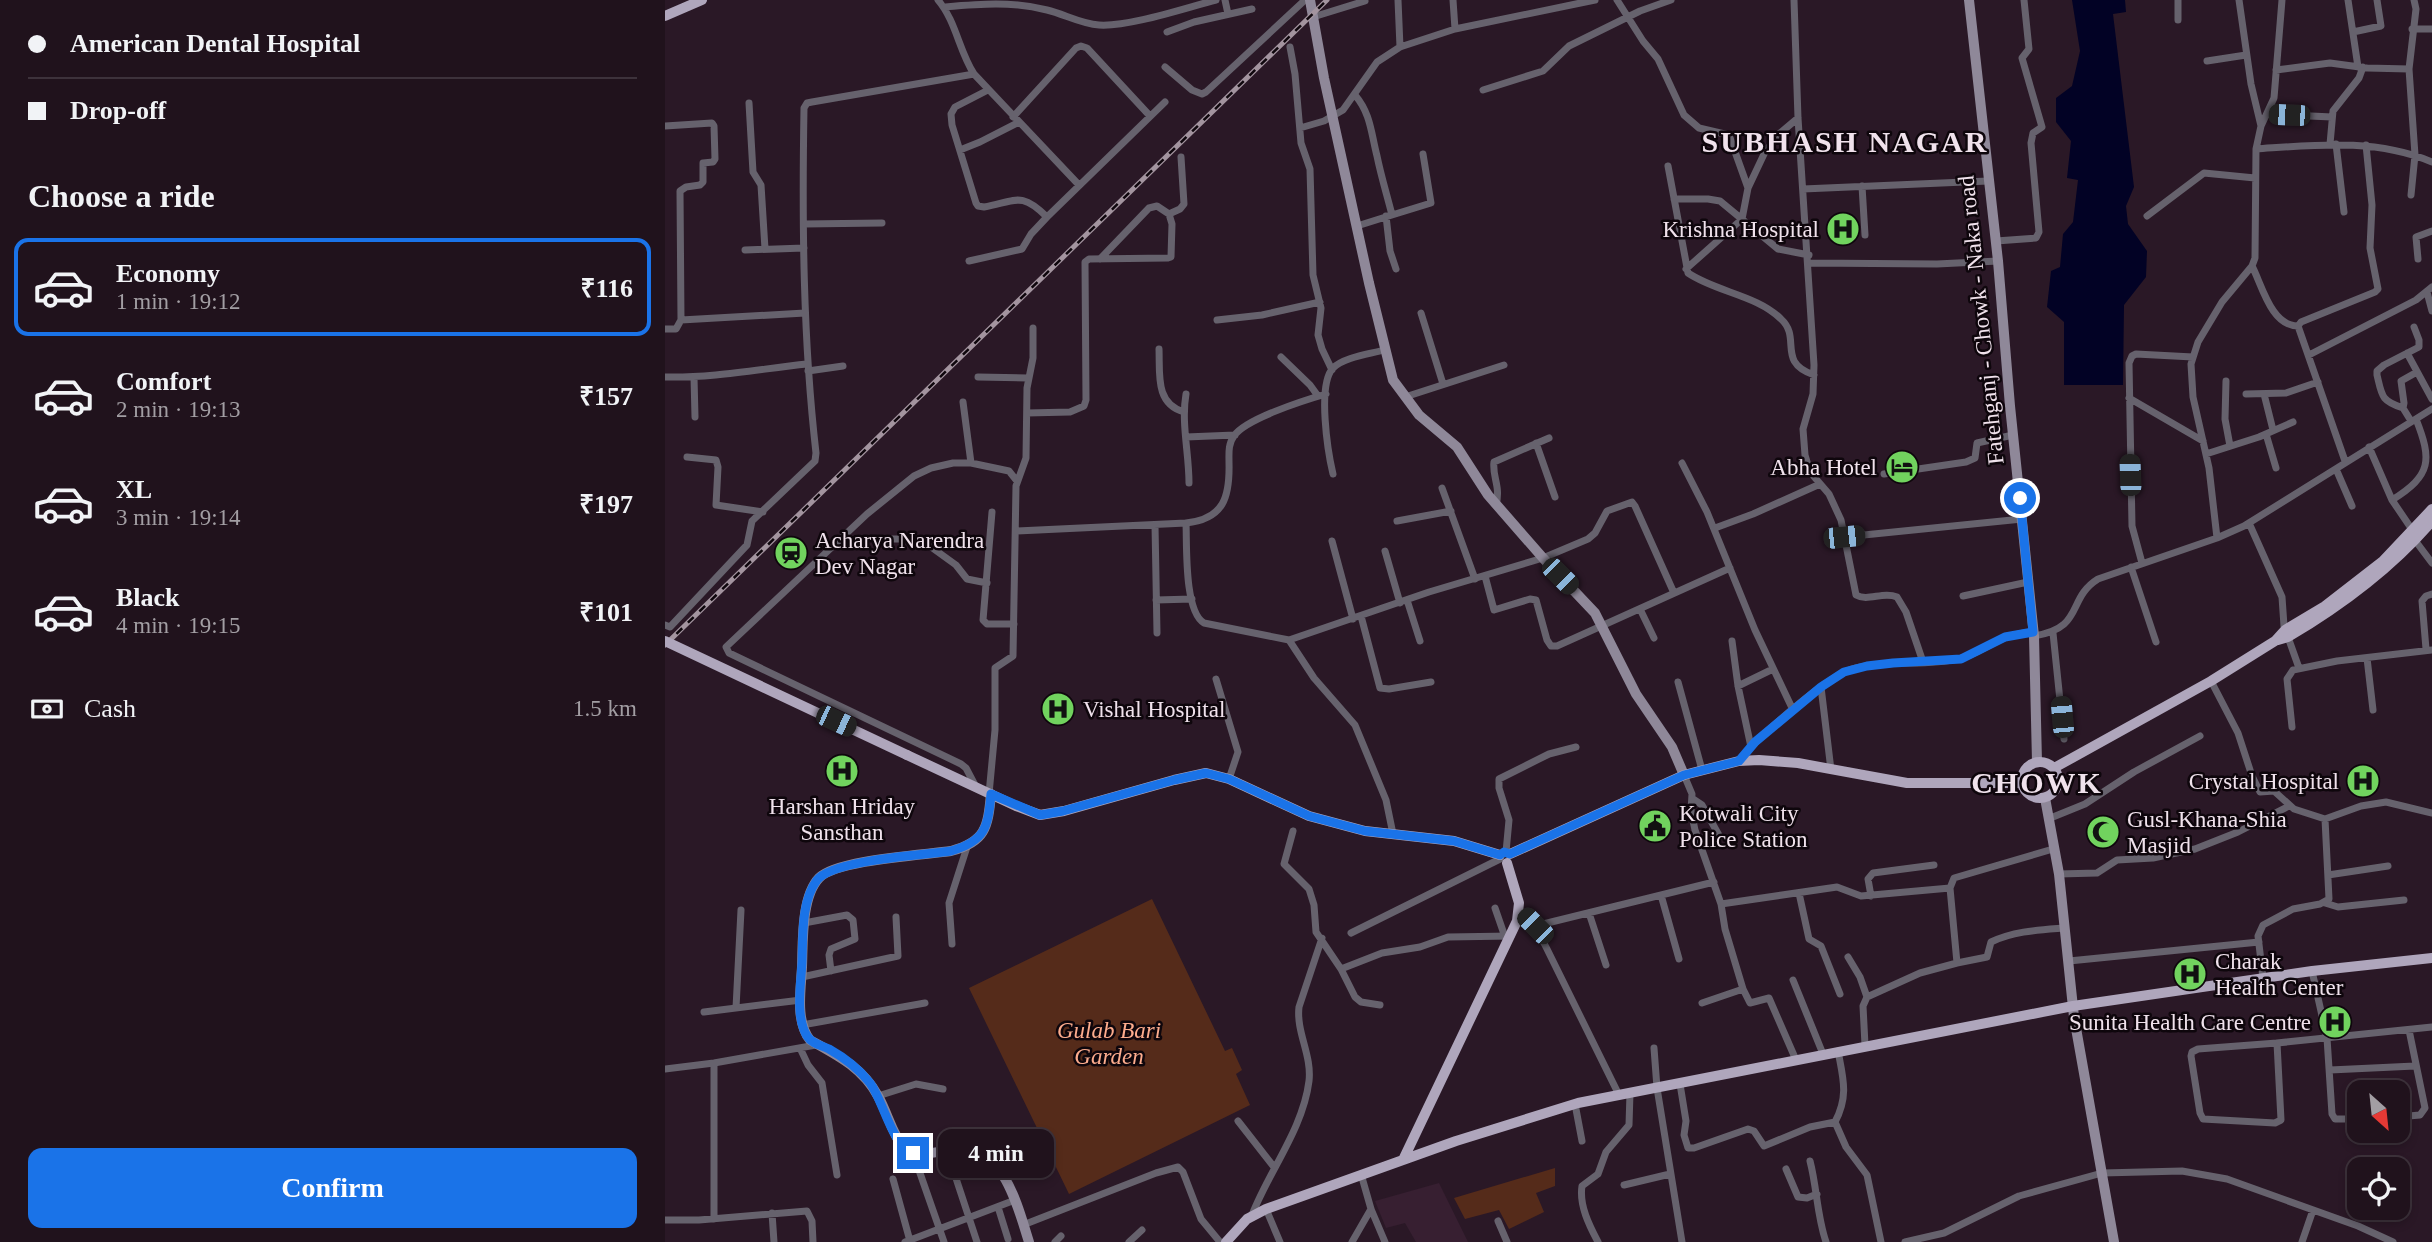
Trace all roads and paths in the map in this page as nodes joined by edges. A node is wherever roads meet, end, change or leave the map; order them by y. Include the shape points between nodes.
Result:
1 (702, 0) edge
2 (937, 0) edge
3 (1216, 0) edge
4 (1225, 0) edge
5 (1305, 0) edge
6 (1310, 0) edge
7 (1398, 0) edge
8 (1453, 0) edge
9 (1595, 0) edge
10 (1617, 0) edge
11 (1671, 0) edge
12 (1794, 0) edge
13 (1969, 0) edge
14 (2024, 0) edge
15 (2178, 0) edge
16 (2239, 0) edge
17 (2282, 0) edge
18 (2348, 0) edge
19 (2377, 0) edge
20 (2414, 0) edge
21 (1366, 1) edge
22 (944, 7) junction
23 (1252, 9) dead end
24 (1228, 14) junction
25 (665, 16) edge
26 (1313, 17) junction
27 (1628, 18) junction
28 (2178, 20) dead end
29 (1455, 29) junction
30 (2412, 29) junction
31 (2432, 29) edge
32 (1167, 32) dead end
33 (2353, 32) junction
34 (1290, 47) dead end
35 (1400, 47) junction
36 (2246, 55) junction
37 (2207, 61) dead end
38 (1165, 67) dead end
39 (2360, 67) junction
40 (2409, 69) junction
41 (2277, 70) junction
42 (974, 75) junction
43 (988, 90) junction
44 (1483, 90) dead end
45 (1355, 95) junction
46 (1165, 102) dead end
47 (749, 103) dead end
48 (2267, 114) junction
49 (1150, 116) junction
50 (2332, 117) junction
51 (1332, 118) junction
52 (1798, 118) junction
53 (1016, 119) junction
54 (665, 126) edge
55 (2261, 126) junction
56 (1300, 128) junction
57 (2333, 144) junction
58 (2366, 145) junction
59 (2256, 149) junction
60 (960, 150) junction
61 (1423, 154) dead end
62 (2415, 155) junction
63 (1181, 157) dead end
64 (2432, 162) edge
65 (1668, 166) dead end
66 (2255, 177) junction
67 (1988, 181) junction
68 (1079, 185) junction
69 (1862, 186) junction
70 (1748, 188) junction
71 (1803, 189) junction
72 (2411, 195) dead end
73 (1674, 199) junction
74 (2344, 212) dead end
75 (1169, 214) junction
76 (1389, 216) junction
77 (2147, 216) dead end
78 (1047, 217) junction
79 (1742, 219) junction
80 (882, 223) dead end
81 (804, 224) junction
82 (1357, 226) junction
83 (2432, 231) edge
84 (1865, 234) dead end
85 (1996, 241) junction
86 (804, 248) junction
87 (765, 249) junction
88 (745, 250) dead end
89 (1100, 259) junction
90 (1809, 259) junction
91 (2418, 259) dead end
92 (969, 261) dead end
93 (1998, 261) junction
94 (2252, 266) junction
95 (1396, 269) dead end
96 (1686, 269) junction
97 (2429, 290) edge
98 (1320, 302) junction
99 (2432, 311) edge
100 (805, 313) junction
101 (1421, 313) dead end
102 (681, 320) junction
103 (1217, 320) dead end
104 (2298, 326) junction
105 (2414, 327) dead end
106 (1033, 328) dead end
107 (665, 329) edge
108 (1159, 349) dead end
109 (1384, 350) junction
110 (2406, 354) junction
111 (2309, 355) junction
112 (1281, 357) dead end
113 (2193, 358) junction
114 (1504, 365) dead end
115 (843, 366) dead end
116 (807, 368) junction
117 (1332, 369) junction
118 (2417, 372) junction
119 (1814, 374) junction
120 (665, 377) edge
121 (694, 377) junction
122 (978, 377) dead end
123 (1028, 378) junction
124 (2226, 381) dead end
125 (2318, 382) junction
126 (1443, 384) junction
127 (1186, 394) dead end
128 (2246, 394) dead end
129 (2264, 394) junction
130 (1322, 395) junction
131 (1404, 397) junction
132 (2129, 398) junction
133 (2432, 399) edge
134 (963, 402) dead end
135 (2403, 408) junction
136 (2432, 409) edge
137 (1184, 412) junction
138 (1027, 413) junction
139 (695, 417) dead end
140 (2413, 420) junction
141 (2293, 422) dead end
142 (2270, 432) junction
143 (1235, 435) junction
144 (2013, 435) junction
145 (1186, 437) junction
146 (1549, 438) dead end
147 (2203, 441) junction
148 (1536, 443) junction
149 (2230, 446) junction
150 (2369, 447) junction
151 (2206, 454) junction
152 (687, 457) dead end
153 (2345, 461) junction
154 (971, 463) junction
155 (1682, 463) dead end
156 (2276, 468) dead end
157 (2336, 469) junction
158 (1333, 474) dead end
159 (1884, 474) dead end
160 (1017, 481) junction
161 (1189, 483) dead end
162 (1820, 484) junction
163 (1442, 488) dead end
164 (1555, 497) dead end
165 (2392, 500) junction
166 (1496, 505) junction
167 (2352, 506) dead end
168 (2432, 509) edge
169 (1451, 511) junction
170 (763, 512) junction
171 (992, 512) dead end
172 (2022, 519) junction
173 (1397, 521) dead end
174 (2432, 521) edge
175 (1186, 523) junction
176 (2249, 523) junction
177 (1155, 525) junction
178 (1715, 528) junction
179 (1017, 531) junction
180 (2413, 535) junction
181 (1844, 537) junction
182 (2217, 538) junction
183 (885, 539) dead end
184 (1332, 541) dead end
185 (1385, 551) dead end
186 (1543, 558) junction
187 (2142, 563) junction
188 (2432, 563) edge
189 (2131, 567) junction
190 (1730, 568) junction
191 (1485, 576) junction
192 (1475, 579) junction
193 (2028, 582) junction
194 (987, 583) junction
195 (1674, 593) junction
196 (2432, 594) edge
197 (1963, 596) dead end
198 (1192, 599) junction
199 (1156, 600) junction
200 (1403, 602) junction
201 (1640, 609) junction
202 (1357, 618) junction
203 (1014, 624) junction
204 (665, 625) edge
205 (1604, 627) junction
206 (1157, 633) dead end
207 (2053, 633) junction
208 (2034, 634) junction
209 (2287, 634) junction
210 (1654, 638) dead end
211 (1289, 640) junction
212 (665, 641) edge
213 (1420, 641) dead end
214 (1732, 641) dead end
215 (2156, 642) dead end
216 (2429, 650) edge
217 (2367, 658) junction
218 (1923, 662) junction
219 (2299, 667) junction
220 (1773, 669) junction
221 (1216, 679) dead end
222 (2211, 681) junction
223 (1431, 682) dead end
224 (1678, 682) dead end
225 (1738, 686) junction
226 (1821, 687) junction
227 (1793, 710) junction
228 (2373, 710) dead end
229 (2292, 727) dead end
230 (2200, 736) dead end
231 (2064, 739) dead end
232 (1576, 747) dead end
233 (1751, 747) junction
234 (1739, 761) junction
235 (2038, 762) junction
236 (2054, 768) junction
237 (1702, 770) junction
238 (1831, 770) junction
239 (1684, 775) junction
240 (1229, 779) junction
241 (2022, 783) junction
242 (976, 787) junction
243 (990, 794) junction
244 (2045, 798) junction
245 (1693, 799) junction
246 (2289, 806) junction
247 (2432, 813) edge
248 (2048, 818) junction
249 (2325, 819) junction
250 (1293, 831) dead end
251 (1393, 834) junction
252 (1720, 837) dead end
253 (967, 847) junction
254 (2053, 849) junction
255 (1505, 857) junction
256 (1934, 865) dead end
257 (2388, 866) dead end
258 (2059, 874) junction
259 (2328, 875) junction
260 (1714, 883) junction
261 (1950, 888) junction
262 (1799, 893) junction
263 (1661, 895) junction
264 (1871, 896) junction
265 (2404, 900) dead end
266 (2325, 903) junction
267 (1721, 904) junction
268 (1495, 908) dead end
269 (741, 910) dead end
270 (1520, 911) junction
271 (1589, 913) junction
272 (896, 917) dead end
273 (804, 923) junction
274 (1535, 926) junction
275 (2064, 928) junction
276 (1351, 933) dead end
277 (1508, 935) junction
278 (1322, 939) junction
279 (2259, 942) junction
280 (951, 944) dead end
281 (1848, 957) dead end
282 (2432, 958) edge
283 (1679, 959) dead end
284 (2069, 961) junction
285 (1957, 963) junction
286 (1606, 965) dead end
287 (1341, 969) junction
288 (831, 971) junction
289 (2312, 971) junction
290 (802, 977) junction
291 (2263, 978) junction
292 (1793, 980) dead end
293 (1743, 989) junction
294 (1840, 994) dead end
295 (1867, 998) junction
296 (801, 1000) junction
297 (925, 1003) dead end
298 (1702, 1003) dead end
299 (1380, 1005) dead end
300 (2073, 1006) junction
301 (736, 1008) junction
302 (704, 1013) dead end
303 (803, 1026) junction
304 (2432, 1027) edge
305 (2409, 1030) junction
306 (2327, 1038) junction
307 (2277, 1043) junction
308 (818, 1044) junction
309 (1865, 1045) junction
310 (800, 1048) junction
311 (1654, 1048) dead end
312 (1838, 1051) junction
313 (1823, 1054) junction
314 (1796, 1060) junction
315 (714, 1063) junction
316 (2415, 1066) junction
317 (665, 1069) edge
318 (2330, 1070) junction
319 (1680, 1084) junction
320 (1657, 1088) junction
321 (943, 1089) dead end
322 (1625, 1094) junction
323 (878, 1096) junction
324 (1575, 1104) junction
325 (2410, 1116) edge
326 (2347, 1120) edge
327 (1238, 1121) dead end
328 (1835, 1122) junction
329 (1582, 1141) dead end
330 (947, 1151) junction
331 (913, 1153) junction
332 (1403, 1160) junction
333 (1810, 1161) dead end
334 (1274, 1167) junction
335 (1786, 1169) dead end
336 (2102, 1173) junction
337 (1361, 1174) junction
338 (1670, 1174) junction
339 (837, 1175) dead end
340 (893, 1179) dead end
341 (1624, 1185) dead end
342 (1817, 1194) junction
343 (1015, 1200) junction
344 (998, 1208) junction
345 (1266, 1209) junction
346 (1371, 1209) junction
347 (2313, 1210) junction
348 (772, 1213) junction
349 (1252, 1215) junction
350 (714, 1219) junction
351 (969, 1219) junction
352 (667, 1220) edge
353 (1498, 1222) dead end
354 (1023, 1225) junction
355 (939, 1230) junction
356 (1142, 1230) dead end
357 (1008, 1239) dead end
358 (1925, 1240) edge
359 (908, 1241) edge
360 (774, 1242) edge
361 (813, 1242) edge
362 (943, 1242) edge
363 (977, 1242) edge
364 (1029, 1242) edge
365 (1129, 1242) edge
366 (1220, 1242) edge
367 (1226, 1242) edge
368 (1280, 1242) edge
369 (1352, 1242) edge
370 (1385, 1242) edge
371 (1507, 1242) edge
372 (1598, 1242) edge
373 (1682, 1242) edge
374 (1826, 1242) edge
375 (1881, 1242) edge
376 (1905, 1242) edge
377 (2114, 1242) edge
378 (2302, 1242) edge
379 (2393, 1242) edge

1 - 25 main road
2 - 22 street
3 - 22 street via 1099,25 1021,5
4 - 24 street
5 - 38 street via 1202,94
6 - 26 street
7 - 35 street
8 - 29 street
9 - 29 street
10 - 27 street
11 - 27 street
12 - 52 street
13 - 67 street, Fatehganj - Chowk - Naka road
14 - 85 street via 2029,49 2022,58 2042,127 2033,133 2031,143 2039,232 2033,239
15 - 28 street
16 - 36 street
17 - 41 street
18 - 33 street
19 - 33 street via 2381,26
20 - 30 street
21 - 26 street
22 - 42 street
23 - 24 street
24 - 32 street
26 - 51 street
27 - 44 street via 1569,46 1543,71
27 - 70 street via 1658,59 1684,115 1699,128 1729,135
29 - 35 street
30 - 31 street
30 - 40 street
33 - 39 street
34 - 56 street
35 - 45 street via 1377,62
36 - 37 street
36 - 55 street
39 - 40 street
39 - 41 street via 2330,63
39 - 50 street via 2359,78 2336,105
40 - 62 street
41 - 48 street
42 - 43 street
42 - 81 street via 807,103
43 - 53 street
43 - 60 street via 952,111
45 - 51 street
45 - 76 street via 1371,122
46 - 49 street
47 - 87 street via 753,173 761,185
48 - 50 street
48 - 55 street
49 - 53 street via 1081,46
49 - 68 street
50 - 57 street
51 - 56 street
51 - 82 street
52 - 70 street via 1773,141
52 - 71 street
53 - 60 street
53 - 68 street
54 - 102 street via 708,122 715,126 715,159 703,163 703,183 680,191
55 - 59 street
56 - 98 street via 1310,169 1313,275
57 - 58 street
57 - 59 street
57 - 74 street
58 - 62 street
58 - 104 street via 2372,205 2370,248 2378,289
59 - 66 street
60 - 78 street via 978,206 1022,199
61 - 76 street via 1431,203
62 - 64 street
62 - 72 street
63 - 75 street via 1184,204
65 - 73 street
66 - 77 street via 2204,173
66 - 94 street
67 - 69 street
67 - 85 street, Fatehganj - Chowk - Naka road
68 - 78 street
69 - 71 street
69 - 84 street
70 - 79 street
71 - 90 street
73 - 79 street via 1714,199
73 - 96 street
75 - 89 street via 1157,206 1149,208
75 - 89 street via 1171,257
76 - 82 street
76 - 95 street via 1390,251
78 - 92 street via 1022,249
79 - 90 street via 1778,248
79 - 96 street
80 - 81 street
81 - 86 street
82 - 109 street
83 - 91 street via 2416,237
85 - 93 street, Fatehganj - Chowk - Naka road
86 - 87 street
86 - 100 street
87 - 88 street
89 - 138 street via 1084,262 1084,406 1070,412
90 - 93 street via 1937,264
90 - 119 street
93 - 144 street, Fatehganj - Chowk - Naka road
94 - 104 street via 2274,312 2287,324
94 - 113 street via 2222,302
96 - 119 street via 1781,319 1789,331 1794,361
97 - 99 street
97 - 111 street
98 - 103 street
98 - 117 street via 1319,342
100 - 102 street
100 - 116 street
101 - 126 street
102 - 107 street via 676,329
104 - 111 street
105 - 110 street via 2420,344
106 - 123 street
108 - 137 street via 1163,395 1172,408
109 - 117 street
109 - 131 street
110 - 118 street
110 - 135 street via 2377,371 2384,399
111 - 125 street
112 - 130 street
113 - 132 street via 2132,356
113 - 147 street via 2190,376
114 - 126 street
115 - 116 street
116 - 121 street
116 - 170 street via 815,461
117 - 130 street
118 - 133 street
118 - 135 street via 2400,381
119 - 162 street via 1804,443 1808,466
120 - 121 street
121 - 139 street
122 - 123 street
123 - 138 street
124 - 149 street
125 - 129 street via 2295,391
125 - 153 street
126 - 131 street
127 - 137 street
128 - 129 street
129 - 142 street
130 - 143 street via 1245,426
130 - 158 street
131 - 166 street via 1457,447
132 - 147 street
132 - 187 street via 2132,533
134 - 154 street
135 - 140 street
136 - 140 street
137 - 145 street
138 - 160 street via 1026,463
140 - 150 street
140 - 165 street via 2427,440 2429,459 2419,479
141 - 142 street
142 - 149 street
142 - 156 street
143 - 145 street
143 - 175 street via 1229,447 1229,481 1221,506 1207,520
144 - 159 street via 1977,443 1971,460
144 - 172 street, Fatehganj - Chowk - Naka road
145 - 161 street
146 - 148 street
147 - 151 street
148 - 164 street
148 - 166 street via 1494,462 1499,490
149 - 151 street
150 - 153 street
150 - 165 street
151 - 182 street
152 - 170 street via 716,460 716,505
153 - 157 street
154 - 160 street via 1009,471
154 - 242 street via 939,465 914,476 726,650 961,764
155 - 178 street
157 - 167 street
157 - 176 street
160 - 179 street
162 - 178 street
162 - 181 street via 1835,505
163 - 169 street
165 - 180 street
166 - 186 street
168 - 180 main road
169 - 173 street
169 - 192 street
170 - 204 street via 752,522 747,545 670,627
171 - 194 street
172 - 181 street
172 - 193 street, Fatehganj - Chowk - Naka road
174 - 180 main road
175 - 177 street
175 - 198 street
176 - 182 street
176 - 209 street via 2282,597
177 - 179 street
177 - 199 street
178 - 190 street
179 - 203 street
180 - 188 street
180 - 209 main road via 2386,568 2345,601
181 - 218 street via 1856,594 1862,598 1897,597
182 - 187 street
183 - 194 street via 920,539 956,565 967,579
184 - 202 street
185 - 200 street
186 - 191 street
186 - 195 street via 1588,538 1607,511 1632,502
186 - 205 street via 1591,607
187 - 189 street
189 - 207 street via 2092,583 2066,623
189 - 215 street
190 - 195 street
190 - 220 street
191 - 192 street
191 - 205 street via 1494,610 1536,600 1551,646
192 - 200 street
193 - 197 street
193 - 208 street, Fatehganj - Chowk - Naka road
194 - 203 street via 984,623
195 - 201 street
196 - 216 street via 2422,601
198 - 199 street
198 - 211 street via 1198,619 1204,622
199 - 206 street
200 - 202 street
200 - 213 street
201 - 205 street
201 - 210 street
202 - 211 street
202 - 223 street via 1380,688
203 - 243 street via 1013,656 995,668
205 - 239 street via 1636,694 1672,747
207 - 208 street
207 - 231 street
208 - 218 street via 2005,637 1961,659
208 - 235 street, Fatehganj - Chowk - Naka road
209 - 219 street
209 - 222 main road
211 - 251 street via 1318,684 1355,726 1386,800
212 - 242 main road, bridge
214 - 225 street
216 - 217 street
217 - 219 street
217 - 228 street
218 - 226 street via 1852,668
219 - 229 street via 2287,679
220 - 225 street
220 - 227 street
221 - 240 street via 1238,752
222 - 236 main road
222 - 246 street via 2238,733 2258,789 2274,791
224 - 237 street
225 - 233 street
226 - 227 street
226 - 238 street
227 - 233 street
230 - 248 street via 2085,804
232 - 255 street via 1549,754 1499,779 1509,820
233 - 234 street
234 - 237 main road
234 - 238 main road via 1779,761
235 - 236 main road
235 - 241 main road via 2026,769
236 - 244 main road via 2058,785
237 - 239 main road
238 - 241 main road via 1907,783
239 - 245 street
239 - 255 main road
240 - 243 main road via 1206,773 1040,815
240 - 251 main road via 1309,816
241 - 244 main road via 2032,796
242 - 243 main road
243 - 253 street via 984,831
244 - 248 street
245 - 252 street via 1702,805
245 - 260 street via 1695,830
246 - 249 street
246 - 258 street via 2195,849 2117,860 2097,873
247 - 249 street via 2386,802
248 - 254 street
249 - 259 street
250 - 278 street via 1284,864 1310,889 1315,927
251 - 255 main road via 1454,841
253 - 273 street via 828,871 813,887
253 - 280 street via 949,903
254 - 258 street
254 - 261 street via 1961,875
255 - 270 main road
255 - 276 street
256 - 264 street via 1873,873 1868,879
257 - 259 street
258 - 275 street
259 - 266 street
260 - 263 street
260 - 267 street
261 - 264 street
261 - 285 street
262 - 264 street via 1837,887
262 - 267 street
262 - 294 street via 1809,939 1821,946
263 - 271 street
263 - 283 street
265 - 266 street via 2338,907
266 - 279 street via 2293,909 2263,925
267 - 293 street
268 - 277 street
269 - 301 street
270 - 274 street
270 - 277 main road
271 - 274 street
271 - 286 street
272 - 288 street via 898,956
273 - 288 street via 847,915 853,919 855,939 831,949
273 - 290 street
274 - 322 street
275 - 284 street
275 - 285 street via 2004,936 1991,942 1987,957
277 - 287 street via 1448,937 1382,953
277 - 332 main road
278 - 287 street
278 - 334 street via 1299,1007 1308,1089
279 - 284 street
279 - 291 street
281 - 295 street
282 - 289 main road
284 - 300 street
285 - 295 street via 1920,973
287 - 299 street via 1357,1000
288 - 290 street
289 - 291 main road
289 - 306 street
290 - 296 street
291 - 300 main road
292 - 313 street
293 - 298 street
293 - 314 street via 1750,1003 1769,998
295 - 309 street via 1863,1006
296 - 301 street
296 - 303 street
297 - 303 street
300 - 309 main road
300 - 336 street
301 - 302 street
303 - 308 street via 810,1040
304 - 305 street
305 - 306 street
305 - 316 street
306 - 307 street
306 - 318 street
307 - 307 street via 2192,1052 2203,1119 2281,1120
308 - 310 street
308 - 323 street via 853,1065
309 - 312 main road
310 - 315 street
310 - 339 street via 822,1083
311 - 320 street
312 - 313 main road
312 - 328 street via 1845,1095
313 - 314 main road
314 - 319 main road
315 - 317 street
315 - 350 street
316 - 318 street
316 - 325 street via 2425,1108 2420,1115
318 - 326 street via 2332,1114
319 - 320 main road
319 - 328 street via 1688,1149 1748,1129 1764,1146 1803,1129
320 - 322 main road
320 - 338 street
321 - 323 street via 916,1084
322 - 324 main road
322 - 372 street via 1629,1125 1606,1152 1598,1174 1582,1186 1588,1223
323 - 331 street via 902,1147
324 - 329 street
324 - 332 main road
327 - 334 street
328 - 375 street via 1846,1147 1867,1175
330 - 331 street
330 - 343 street via 968,1150 986,1158 1004,1177
330 - 351 street
331 - 355 street
332 - 337 main road
333 - 342 street
334 - 349 street
335 - 342 street via 1798,1197
336 - 347 street via 2205,1174
336 - 358 street via 2019,1196
336 - 377 street
337 - 345 main road
337 - 346 street
338 - 341 street
338 - 373 street
340 - 359 street
342 - 374 street
343 - 344 street
343 - 354 street
344 - 351 street
344 - 357 street
345 - 349 main road
345 - 368 street
346 - 369 street
346 - 370 street
347 - 378 street
347 - 379 street
348 - 350 street
348 - 360 street
348 - 361 street via 807,1211
349 - 367 main road
350 - 352 street
351 - 355 street
351 - 363 street
353 - 371 street
354 - 364 street
354 - 366 street via 1178,1167 1201,1219
355 - 359 street
355 - 362 street
356 - 365 street
358 - 376 street

